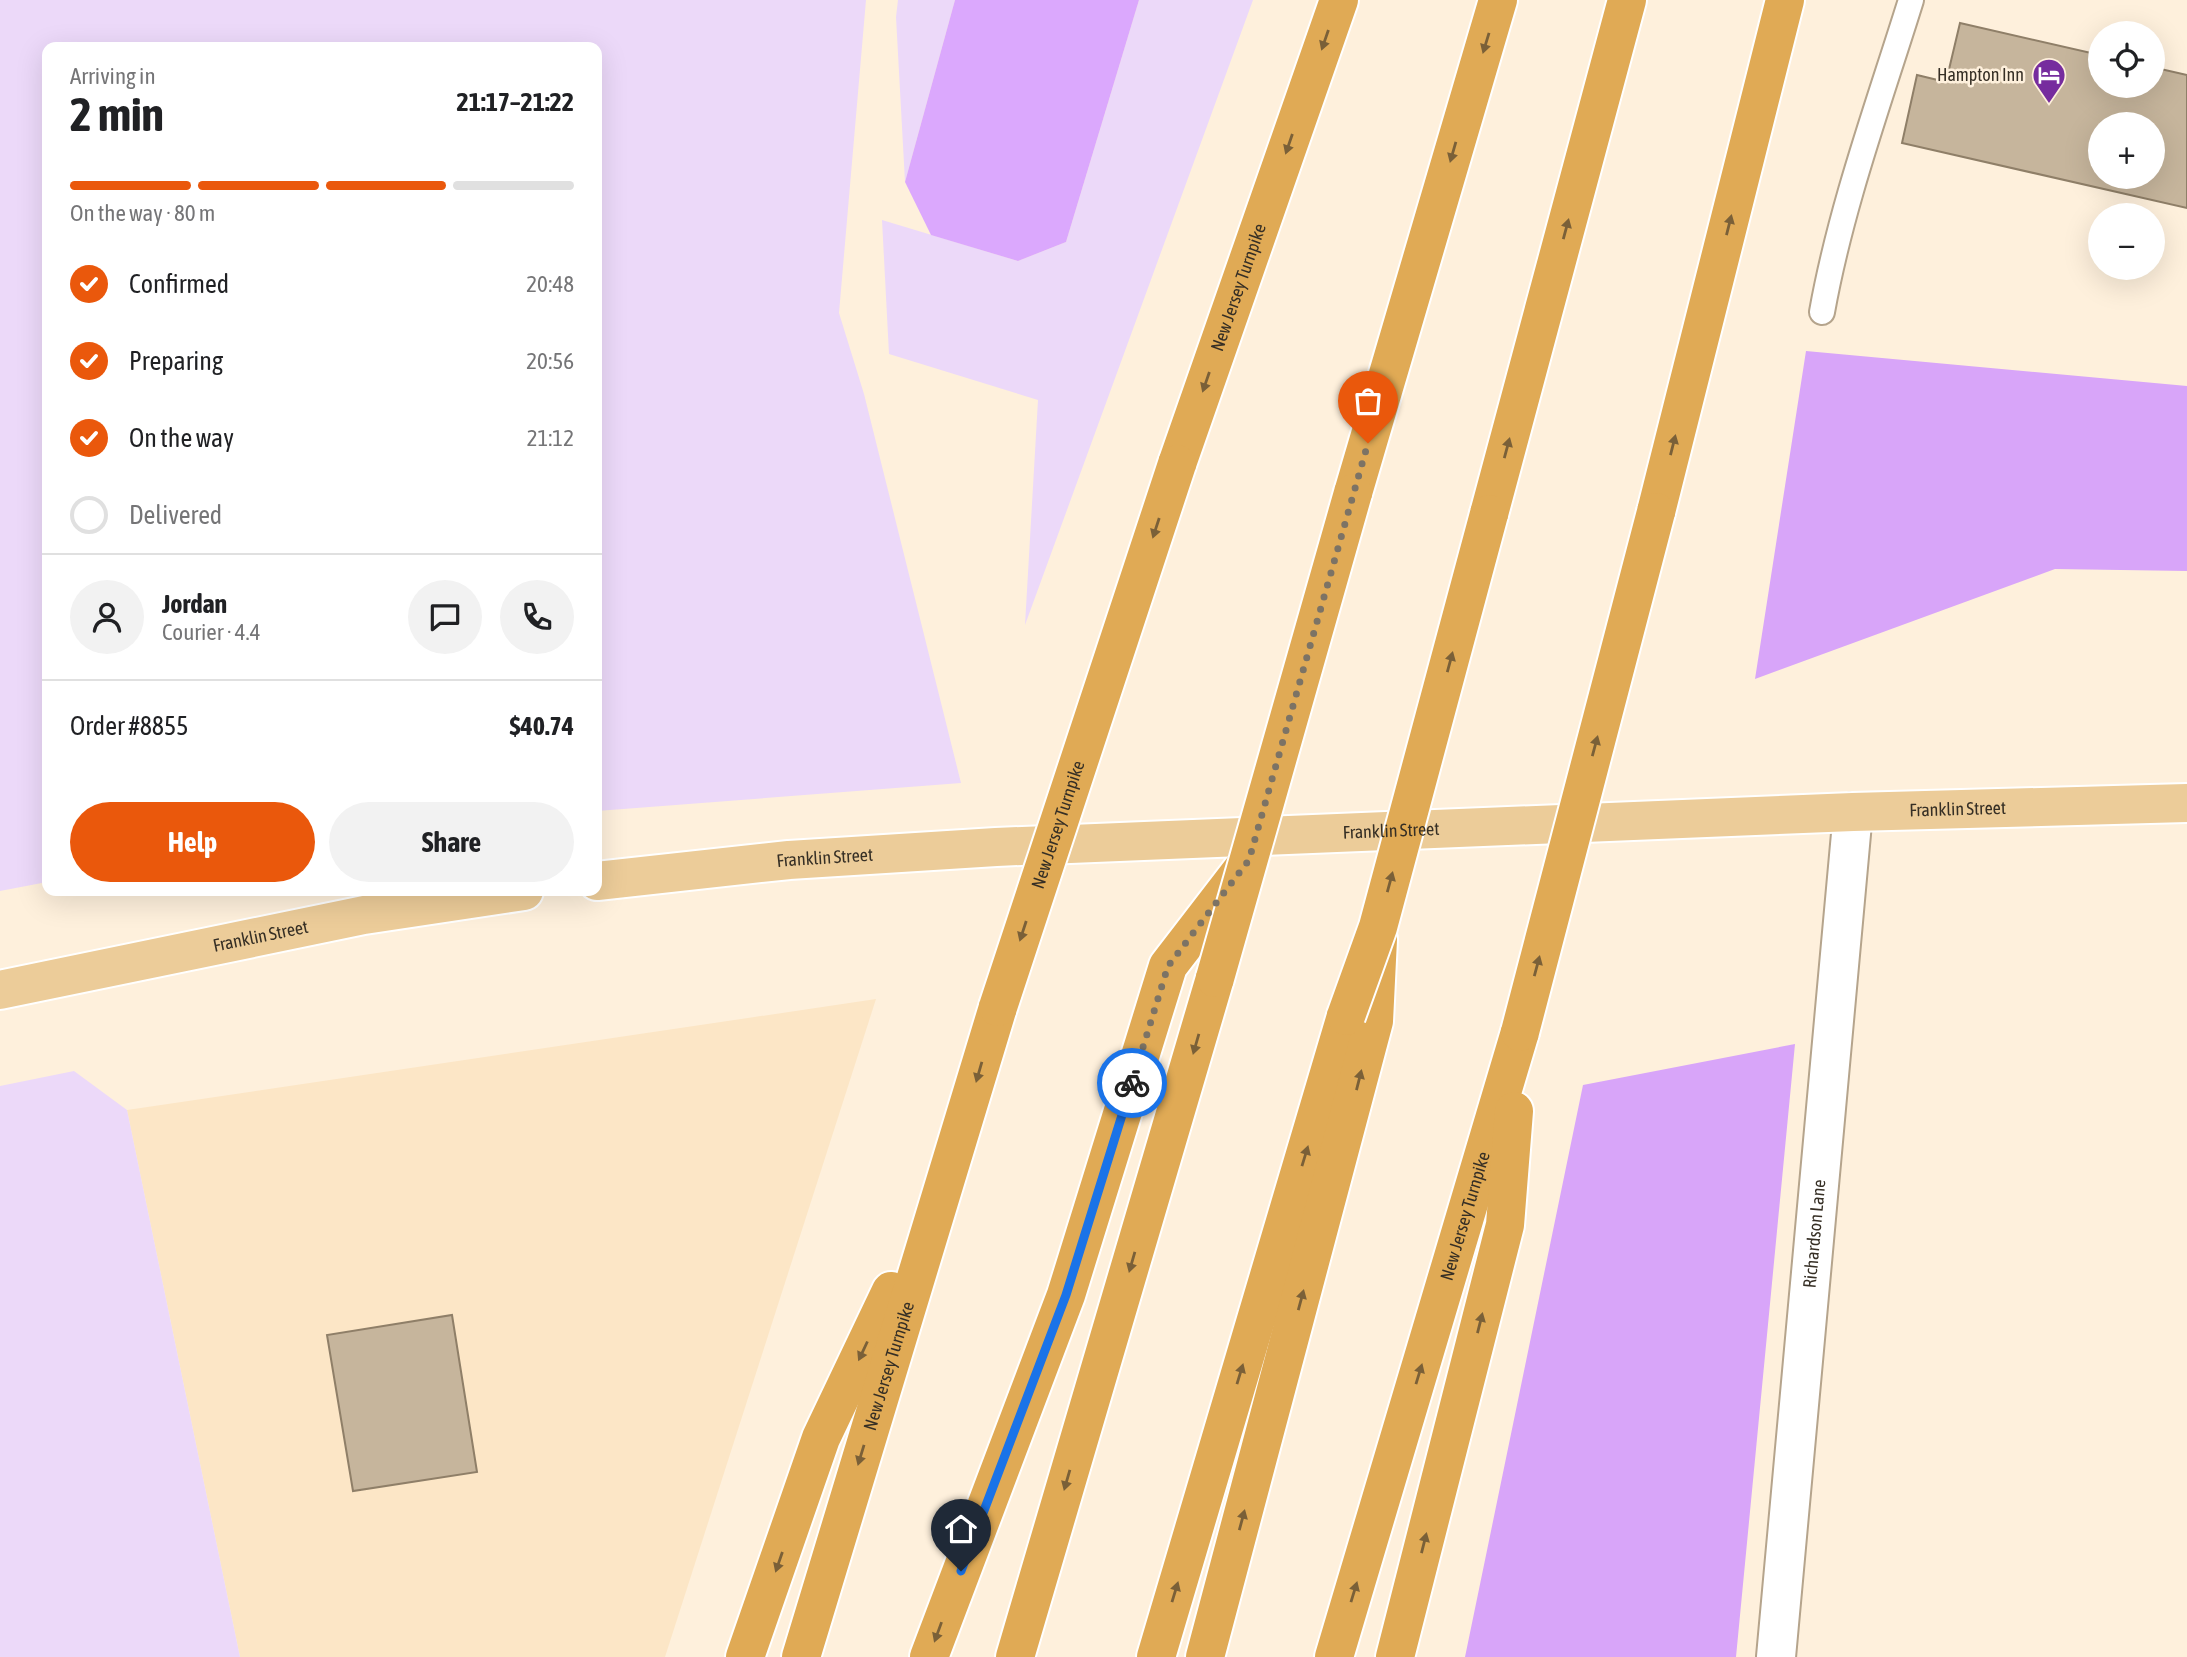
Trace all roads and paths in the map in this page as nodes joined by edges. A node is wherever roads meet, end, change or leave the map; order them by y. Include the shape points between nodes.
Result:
1 (1339, 0) edge
2 (1498, 0) edge
3 (1627, 0) edge
4 (1786, 0) edge
5 (1911, 0) edge
6 (1822, 312) dead end
7 (2187, 803) edge
8 (1853, 812) junction
9 (1249, 860) junction
10 (602, 880) edge
11 (491, 896) edge
12 (0, 990) edge
13 (1360, 1019) junction
14 (1520, 1032) junction
15 (954, 1156) junction
16 (745, 1657) edge
17 (801, 1657) edge
18 (929, 1657) edge
19 (1015, 1657) edge
20 (1156, 1657) edge
21 (1206, 1657) edge
22 (1335, 1657) edge
23 (1395, 1657) edge
24 (1776, 1657) edge

1 -> 15 highway, New Jersey Turnpike, bridge via 1177,464 998,1007
2 -> 9 highway, bridge
13 -> 3 highway, bridge via 1378,927
14 -> 4 highway, New Jersey Turnpike, bridge
5 - 6 lane via 1850,198
7 - 8 main road, Franklin Street
8 - 10 main road, Franklin Street via 996,847 789,860
8 - 24 street, Richardson Lane
9 -> 18 highway via 1168,966 1066,1295
9 -> 19 highway, bridge
11 - 12 main road, Franklin Street via 364,915
20 -> 13 highway
21 -> 13 highway
22 -> 14 highway, New Jersey Turnpike
23 -> 14 highway via 1505,1225
15 -> 16 highway via 821,1438
15 -> 17 highway, New Jersey Turnpike

